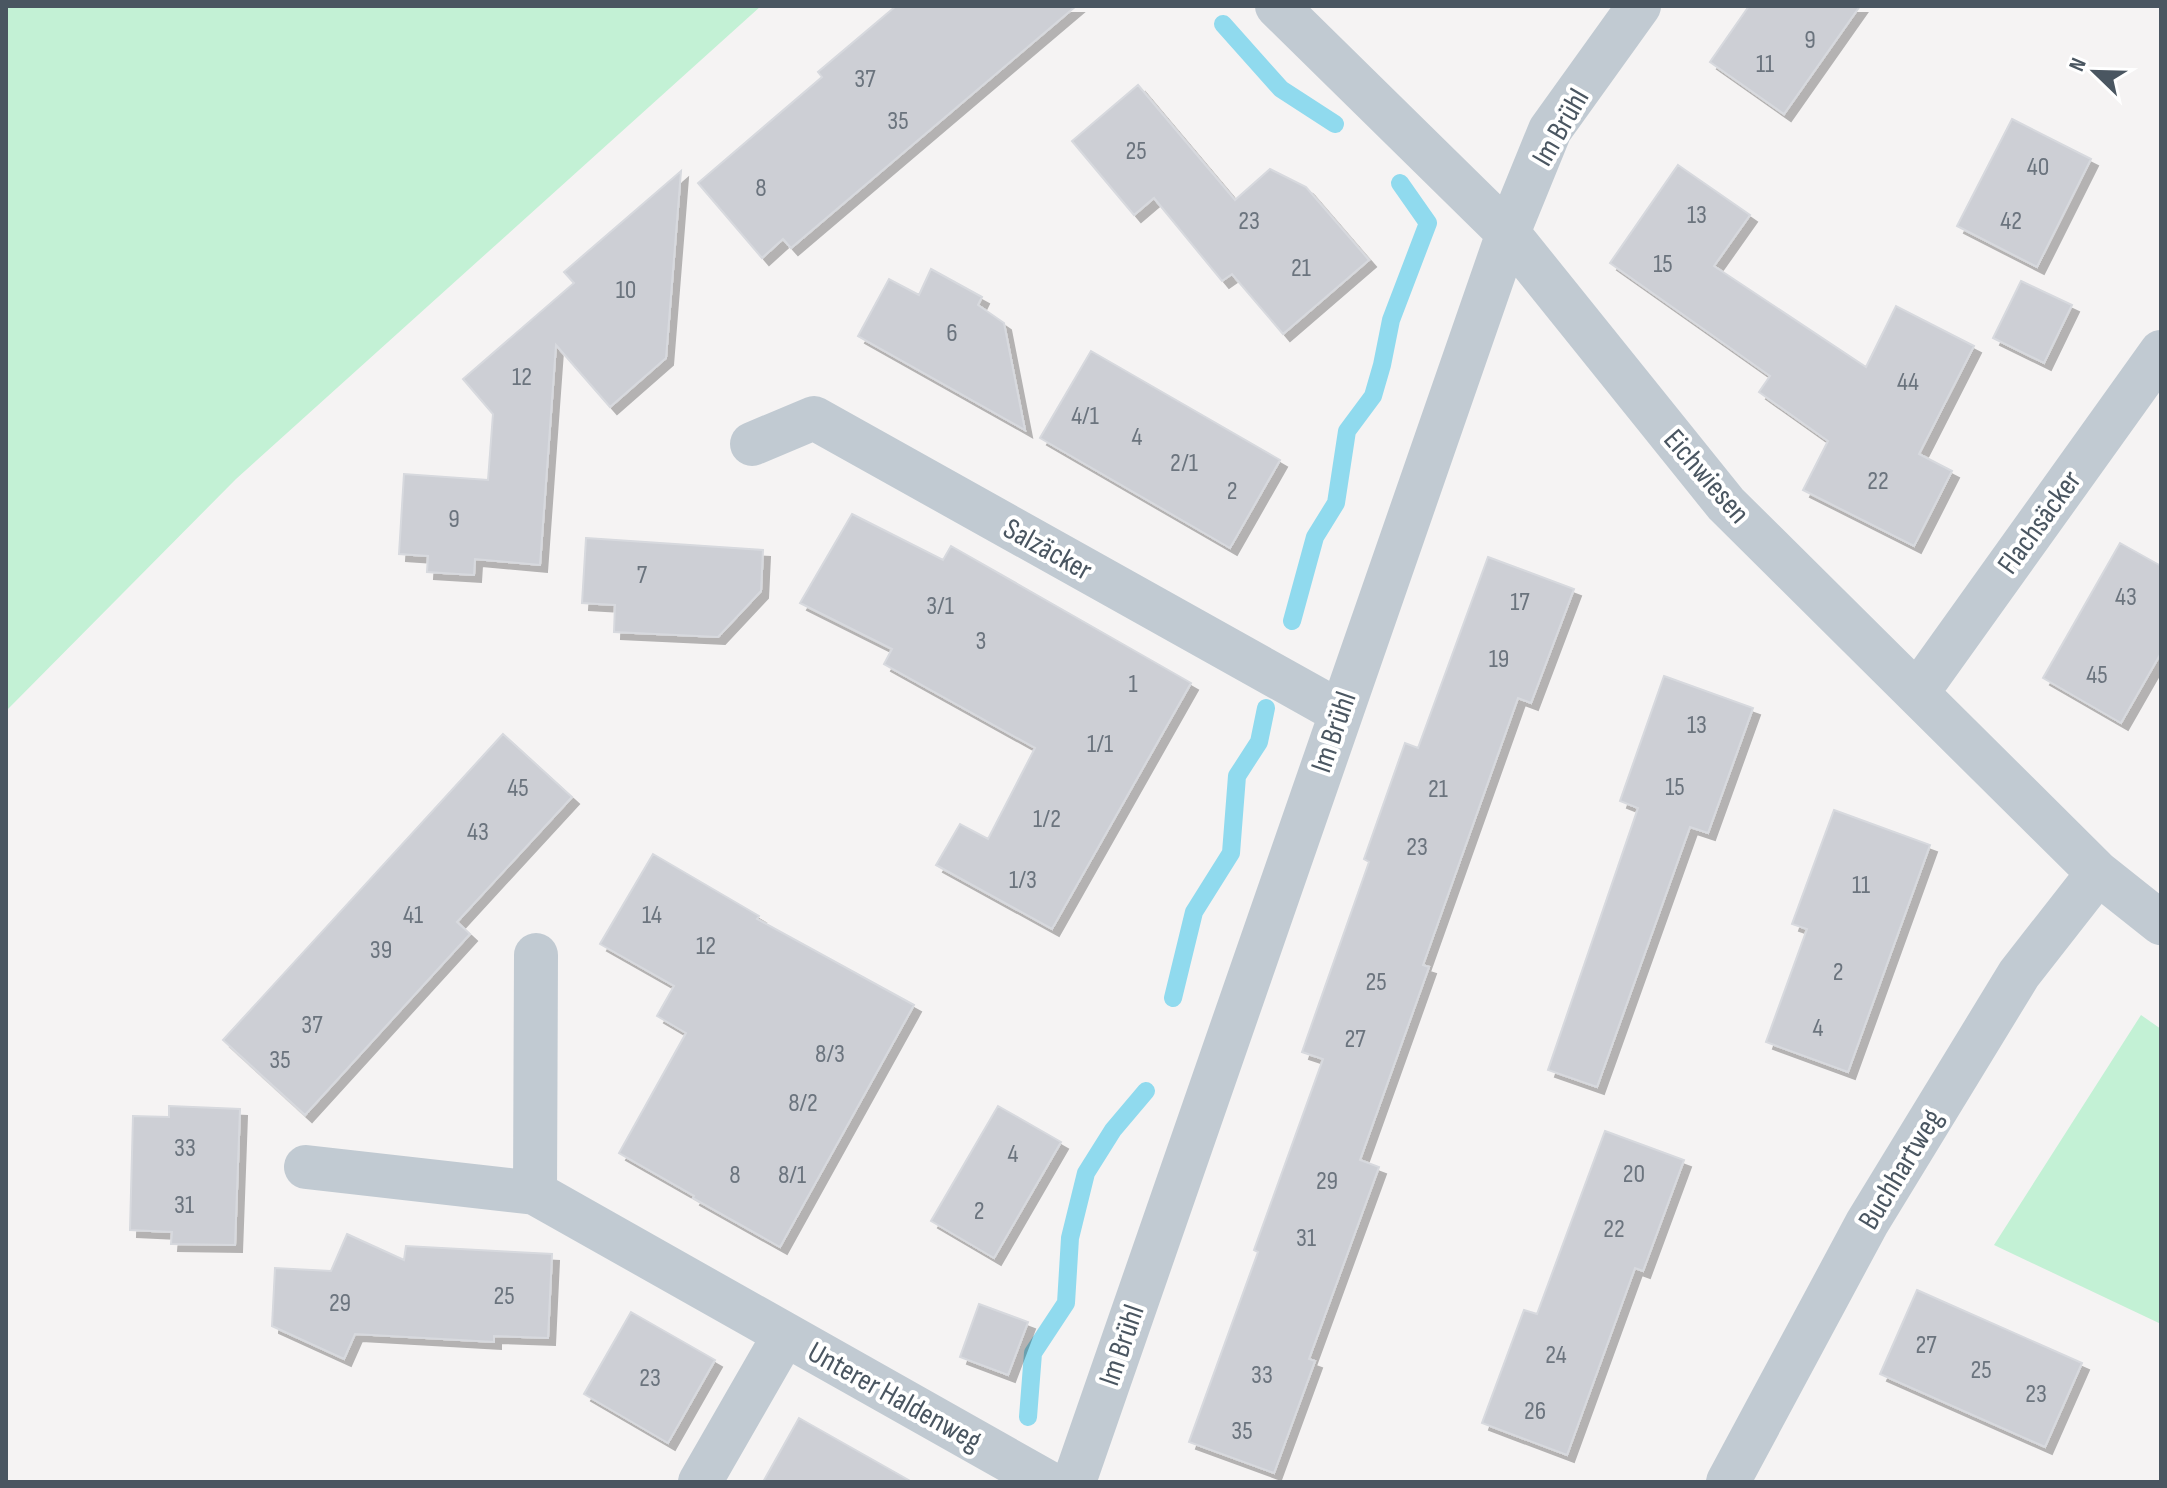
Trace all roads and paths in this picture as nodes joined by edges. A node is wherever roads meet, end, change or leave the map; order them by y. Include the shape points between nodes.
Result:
1 (1277, 6) edge
2 (1639, 6) edge
3 (1508, 233) junction
4 (2161, 352) edge
5 (752, 444) dead end
6 (1917, 693) junction
7 (1340, 712) junction
8 (2098, 873) junction
9 (2161, 923) edge
10 (536, 955) dead end
11 (306, 1167) dead end
12 (535, 1193) junction
13 (785, 1334) junction
14 (700, 1482) edge
15 (1047, 1482) edge
16 (1074, 1482) edge
17 (1728, 1482) edge

1 - 3 street, Eichwiesen
2 - 3 street, Im Brühl via 1550,130
3 - 6 street, Eichwiesen via 1726,504
3 - 7 street, Im Brühl
4 - 6 street, Flachsäcker
5 - 7 street, Salzäcker via 814,418
6 - 8 street, Eichwiesen
7 - 16 street, Im Brühl
8 - 9 street, Eichwiesen
8 - 17 street, Buchhartweg via 2019,974 1875,1209
10 - 12 street
11 - 12 street, Unterer Haldenweg
12 - 13 street, Unterer Haldenweg
13 - 14 street, Unterer Haldenweg
13 - 15 street, Unterer Haldenweg

